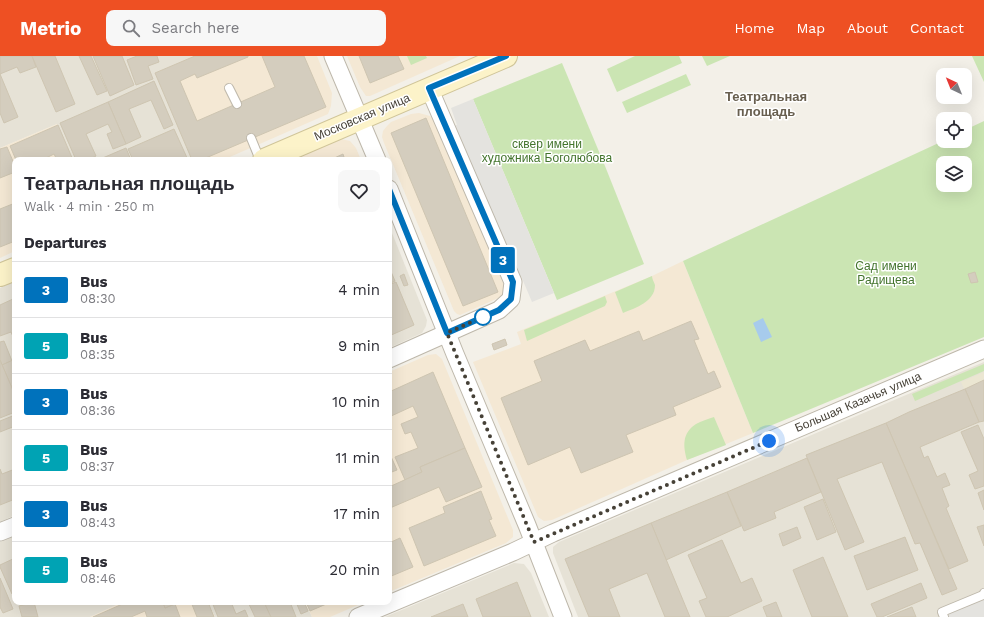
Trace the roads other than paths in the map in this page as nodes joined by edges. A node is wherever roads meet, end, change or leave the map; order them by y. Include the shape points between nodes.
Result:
1 (333, 56) edge
2 (506, 56) edge
3 (229, 88) dead end
4 (429, 88) junction
5 (236, 104) dead end
6 (359, 119) junction
7 (251, 138) dead end
8 (259, 157) edge
9 (271, 157) edge
10 (377, 157) edge
11 (392, 196) edge
12 (12, 269) edge
13 (0, 275) edge
14 (447, 333) junction
15 (984, 349) edge
16 (392, 358) edge
17 (12, 527) edge
18 (0, 532) edge
19 (534, 542) junction
20 (984, 596) edge
21 (392, 603) edge
22 (387, 605) edge
23 (358, 617) edge
24 (564, 617) edge
25 (944, 617) edge

1 - 6 street
2 - 4 main road, Московская улица
3 - 5 lane
4 - 6 main road, Московская улица
4 - 14 street via 513,282 511,299 499,310
6 - 9 main road, Московская улица
6 - 10 street
7 - 8 lane
11 - 14 street
12 - 13 main road
14 - 16 street
14 - 19 street
15 - 19 street, Большая Казачья улица
17 - 18 street
19 - 21 street, Большая Казачья улица
19 - 24 street
20 - 25 lane via 942,612
22 - 23 street, Большая Казачья улица

